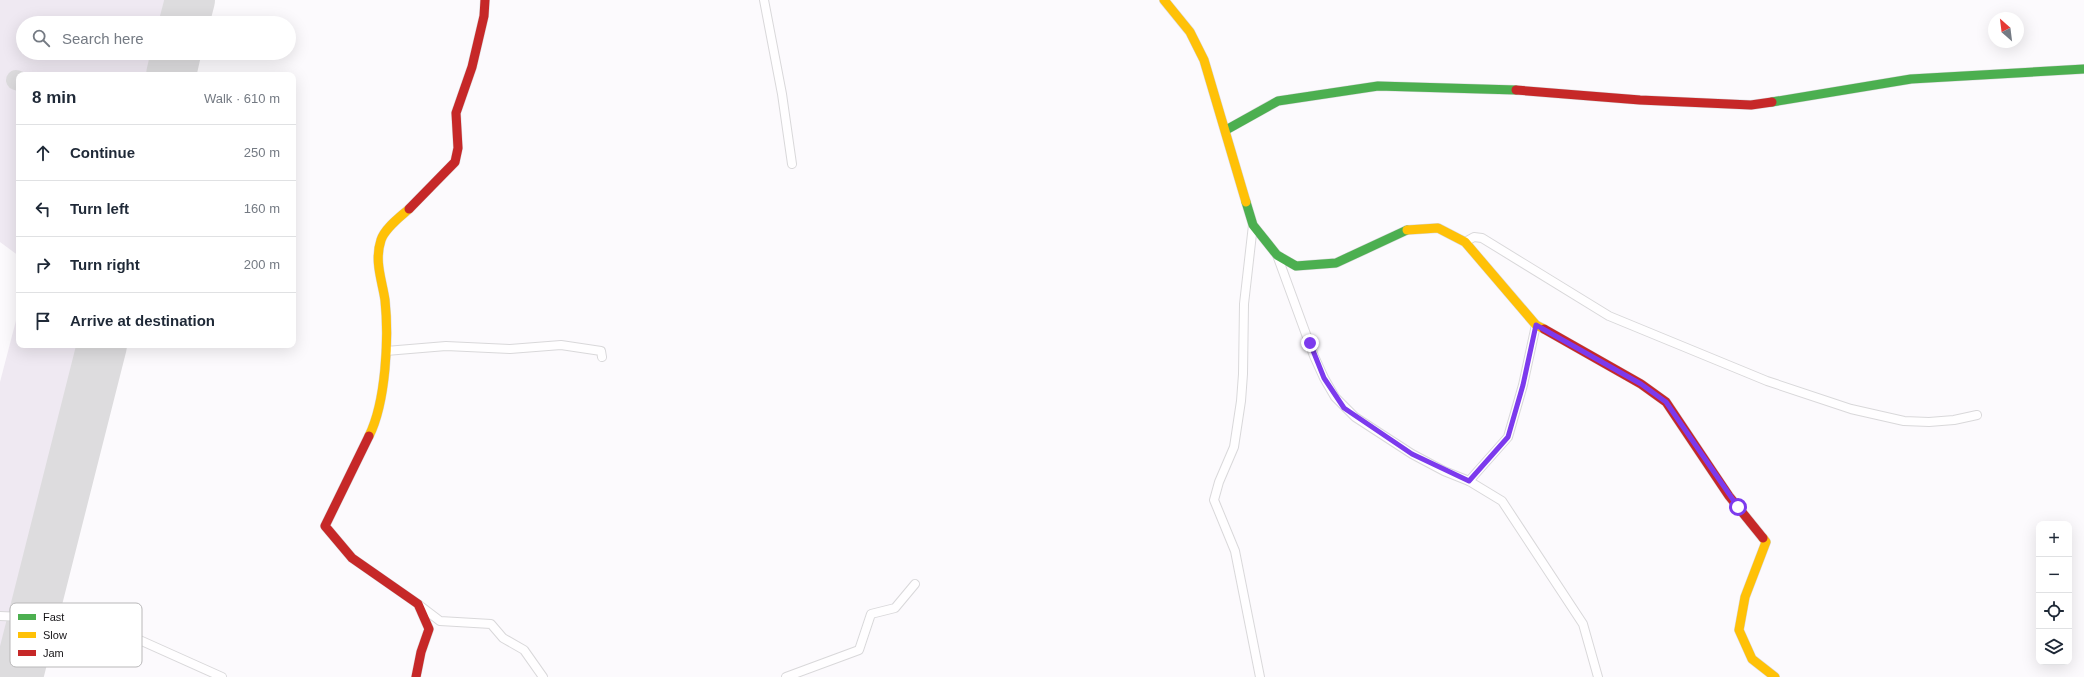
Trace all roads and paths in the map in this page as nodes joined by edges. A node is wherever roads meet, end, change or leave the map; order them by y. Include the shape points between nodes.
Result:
1 (485, 0) edge
2 (764, 0) edge
3 (1164, 0) edge
4 (2084, 69) edge
5 (1226, 130) junction
6 (792, 164) dead end
7 (1253, 225) junction
8 (1465, 242) junction
9 (1277, 255) junction
10 (1536, 325) junction
11 (386, 351) junction
12 (602, 357) dead end
13 (1977, 415) dead end
14 (1469, 481) junction
15 (915, 584) dead end
16 (418, 604) junction
17 (0, 616) edge
18 (10, 616) edge
19 (142, 643) edge
20 (222, 677) edge
21 (416, 677) edge
22 (543, 677) edge
23 (786, 677) edge
24 (1260, 677) edge
25 (1598, 677) edge
26 (1775, 677) edge

1 - 11 street via 484,16 472,67 456,113 458,148 455,162 381,239 377,259 385,301
2 - 6 street
3 - 5 street via 1198,47 1212,81
4 - 5 street via 1910,79 1750,105 1640,100 1525,90 1378,86 1278,101
5 - 7 street
7 - 9 street
7 - 24 street via 1244,304 1241,401 1234,447 1214,500 1235,551
8 - 9 street via 1438,228 1410,229 1336,262 1296,266
8 - 10 street
8 - 13 street via 1474,236 1482,238 1616,319 1767,381 1851,409 1904,421 1954,420
9 - 14 street via 1324,378 1344,408 1412,454
10 - 14 street via 1508,437
10 - 26 street via 1641,384 1666,402 1728,496 1766,542 1745,597 1739,630 1752,659
11 - 12 street via 446,346 510,349 560,345 601,351
11 - 16 street via 379,411 325,526 352,558
14 - 25 street via 1502,501 1583,624
15 - 23 street via 895,608 871,614 860,650
16 - 21 street via 429,629
16 - 22 street via 440,621 491,624 503,638 524,650
17 - 18 street
19 - 20 street

